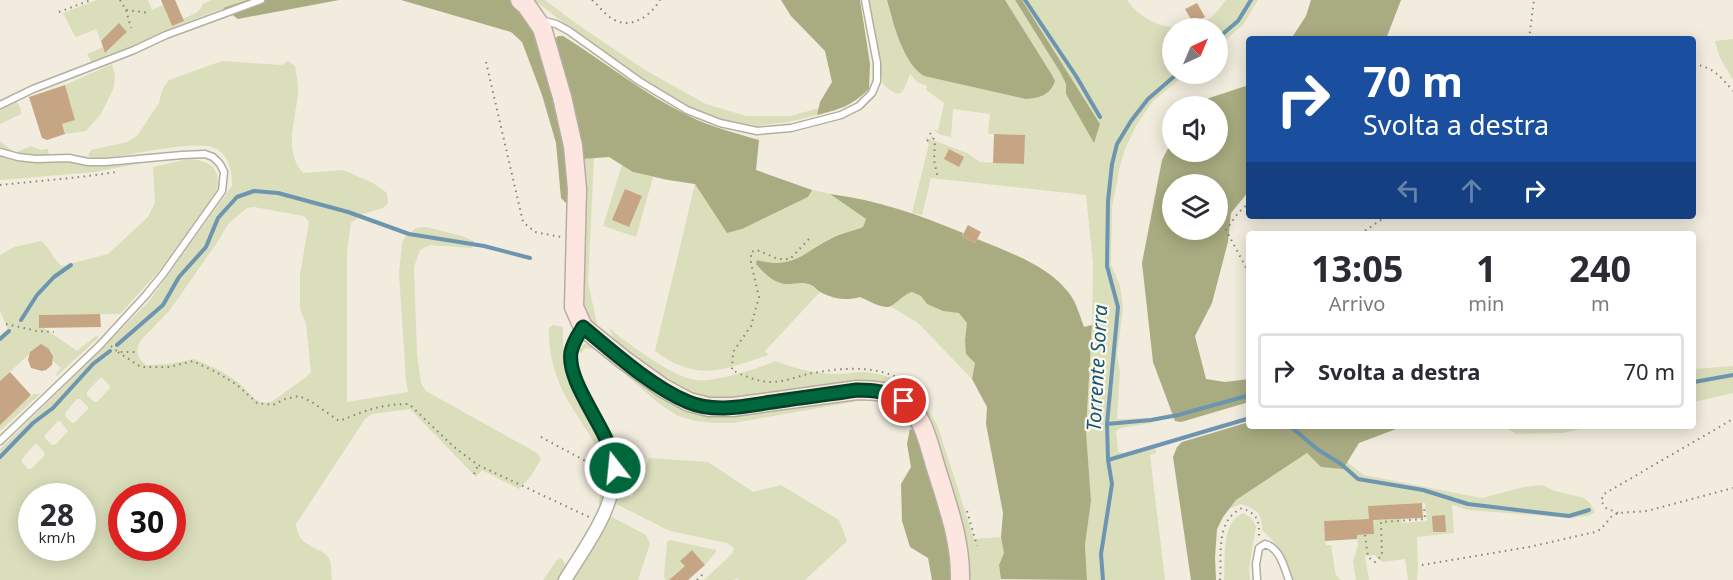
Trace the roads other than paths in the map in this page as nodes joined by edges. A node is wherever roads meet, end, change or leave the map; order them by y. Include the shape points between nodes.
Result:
1 (261, 0) edge
2 (520, 0) edge
3 (865, 0) edge
4 (535, 18) junction
5 (0, 105) edge
6 (0, 152) edge
7 (583, 327) junction
8 (0, 441) edge
9 (565, 580) edge
10 (960, 580) edge
11 (1257, 580) edge
12 (1289, 580) edge

1 - 5 lane
2 - 4 street
3 - 4 lane via 877,63 872,93 859,106 841,114 791,128 757,131 687,110 569,31
4 - 7 street via 550,53 573,146 577,189 574,307
6 - 8 lane via 88,162 205,154 213,156 224,172 222,191 146,295
7 - 9 street via 571,352 572,366 610,446 615,468 607,507
7 - 10 street via 663,388 699,405 733,408 857,390 890,393 904,401 924,430 949,511
11 - 12 lane via 1259,548 1264,544 1281,558

